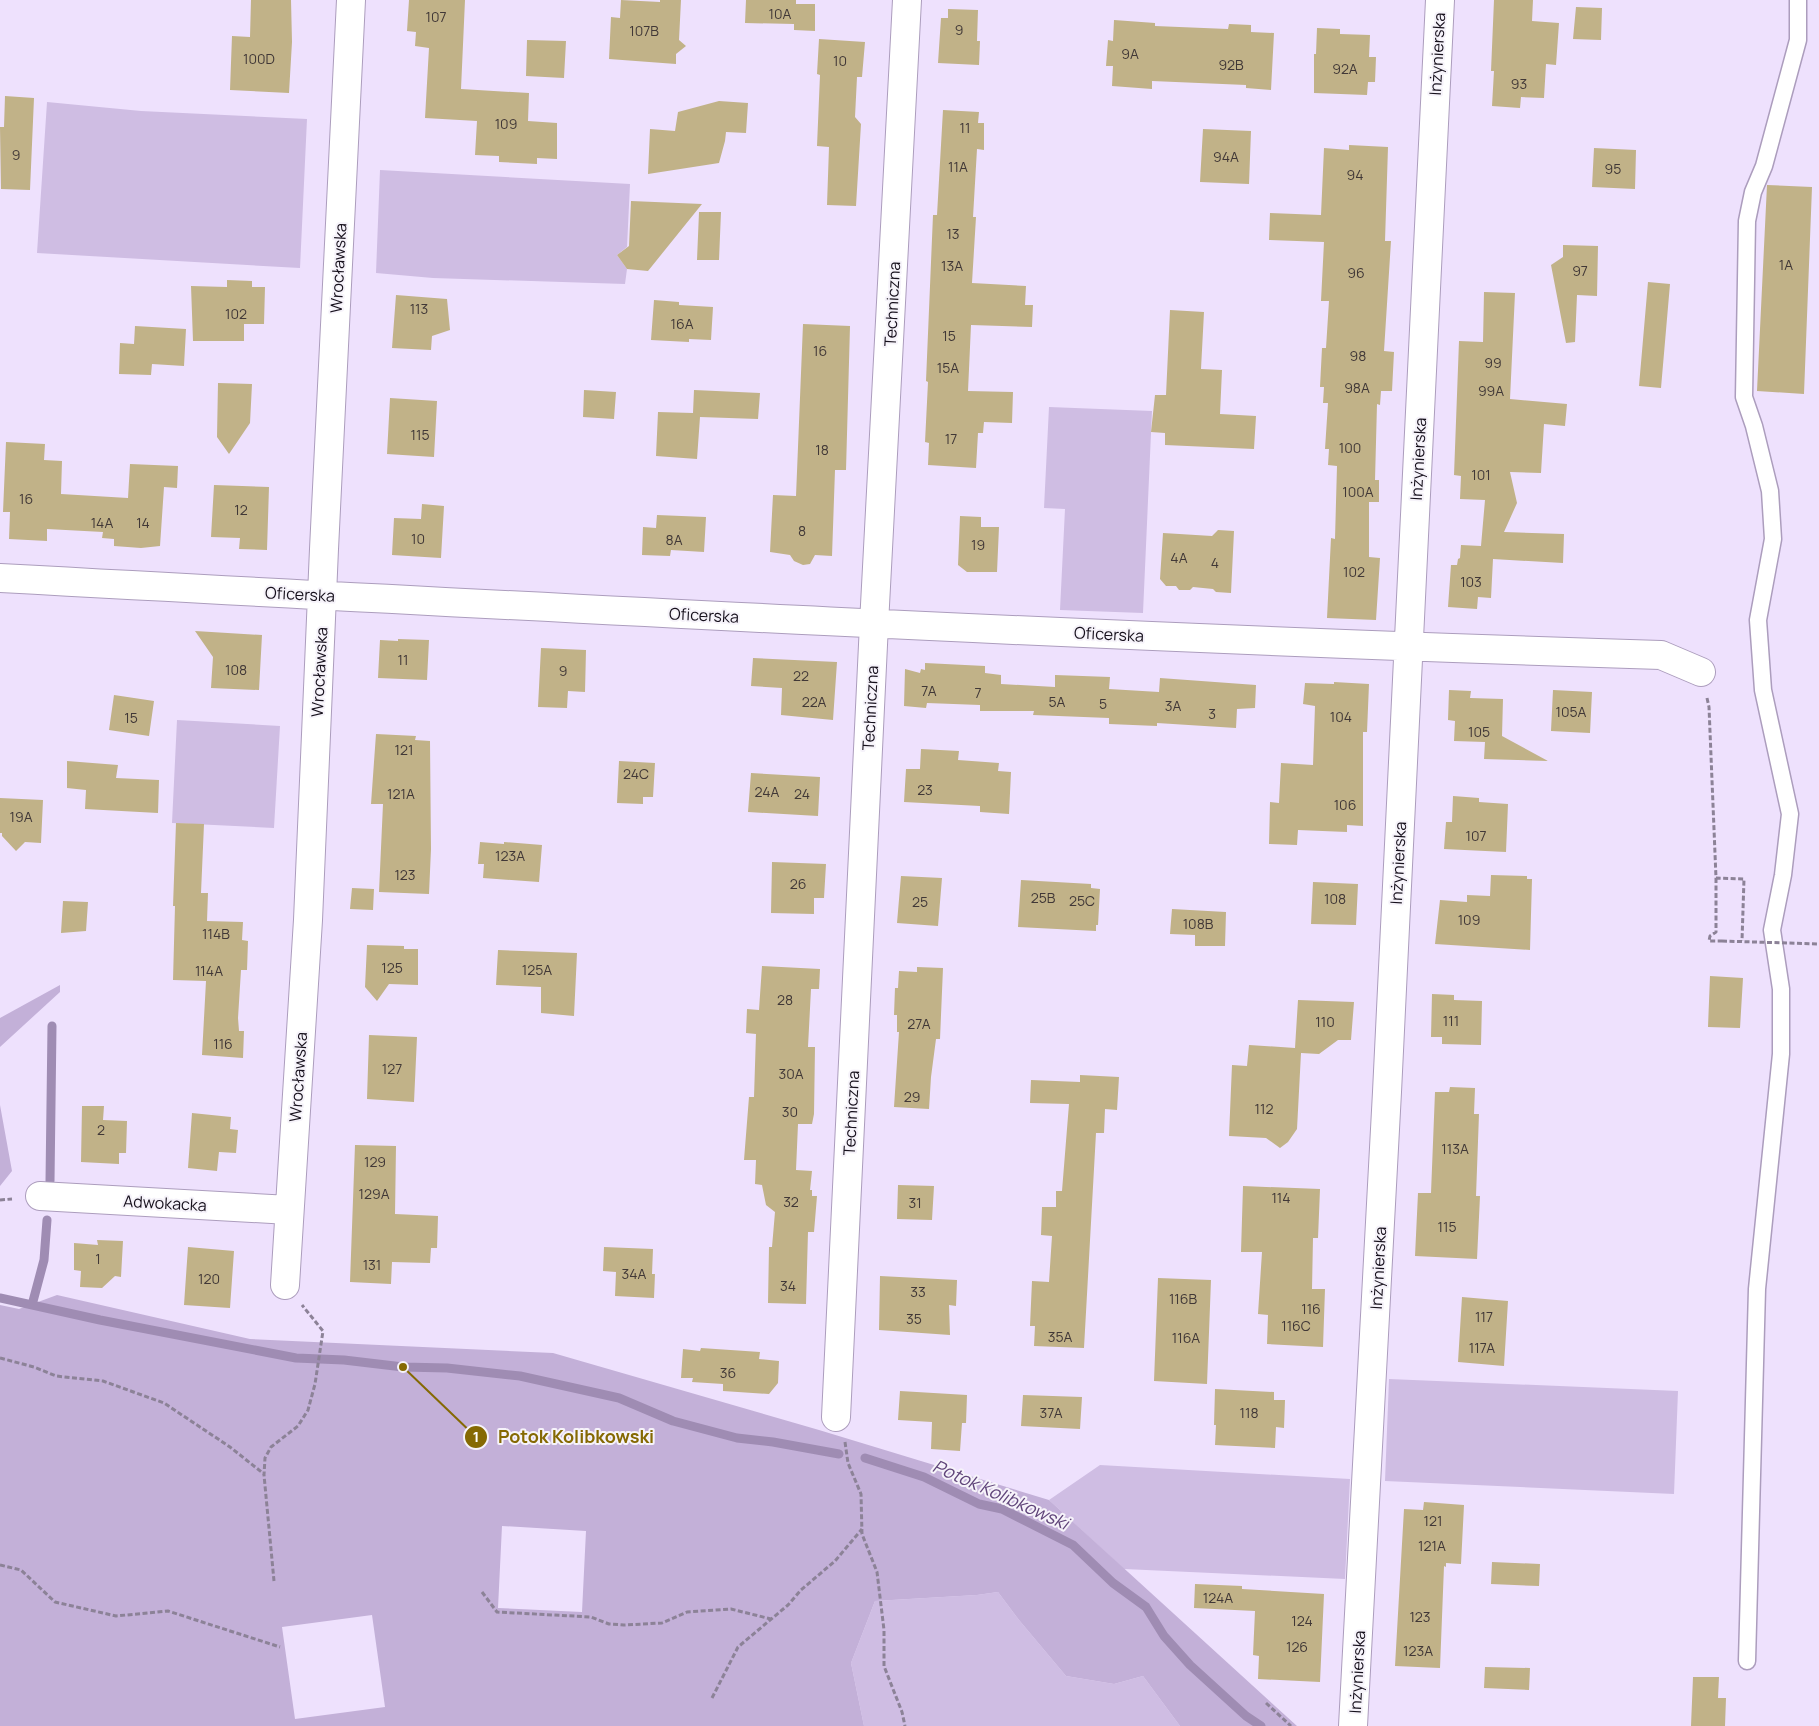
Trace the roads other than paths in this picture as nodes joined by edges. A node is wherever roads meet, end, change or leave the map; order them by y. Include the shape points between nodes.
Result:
1 (351, 0) edge
2 (907, 0) edge
3 (1440, 0) edge
4 (1798, 0) edge
5 (0, 578) edge
6 (322, 595) junction
7 (874, 624) junction
8 (1408, 647) junction
9 (1702, 672) road end
10 (40, 1196) dead end
11 (289, 1210) junction
12 (286, 1285) dead end
13 (836, 1417) road end
14 (1747, 1661) dead end
15 (1354, 1726) edge

1 - 6 street, Wrocławska
2 - 7 street, Techniczna
3 - 8 street, Inżynierska
4 - 14 lane via 1798,40 1747,221 1744,397 1770,491 1773,539 1758,620 1763,690 1790,814 1772,930 1781,989 1781,1054 1757,1289
5 - 6 street, Oficerska
6 - 7 street, Oficerska
6 - 11 street, Wrocławska via 308,920
7 - 8 street, Oficerska
7 - 13 street, Techniczna
8 - 9 street, Oficerska via 1661,655
8 - 15 street, Inżynierska
10 - 11 street, Adwokacka
11 - 12 street, Wrocławska

